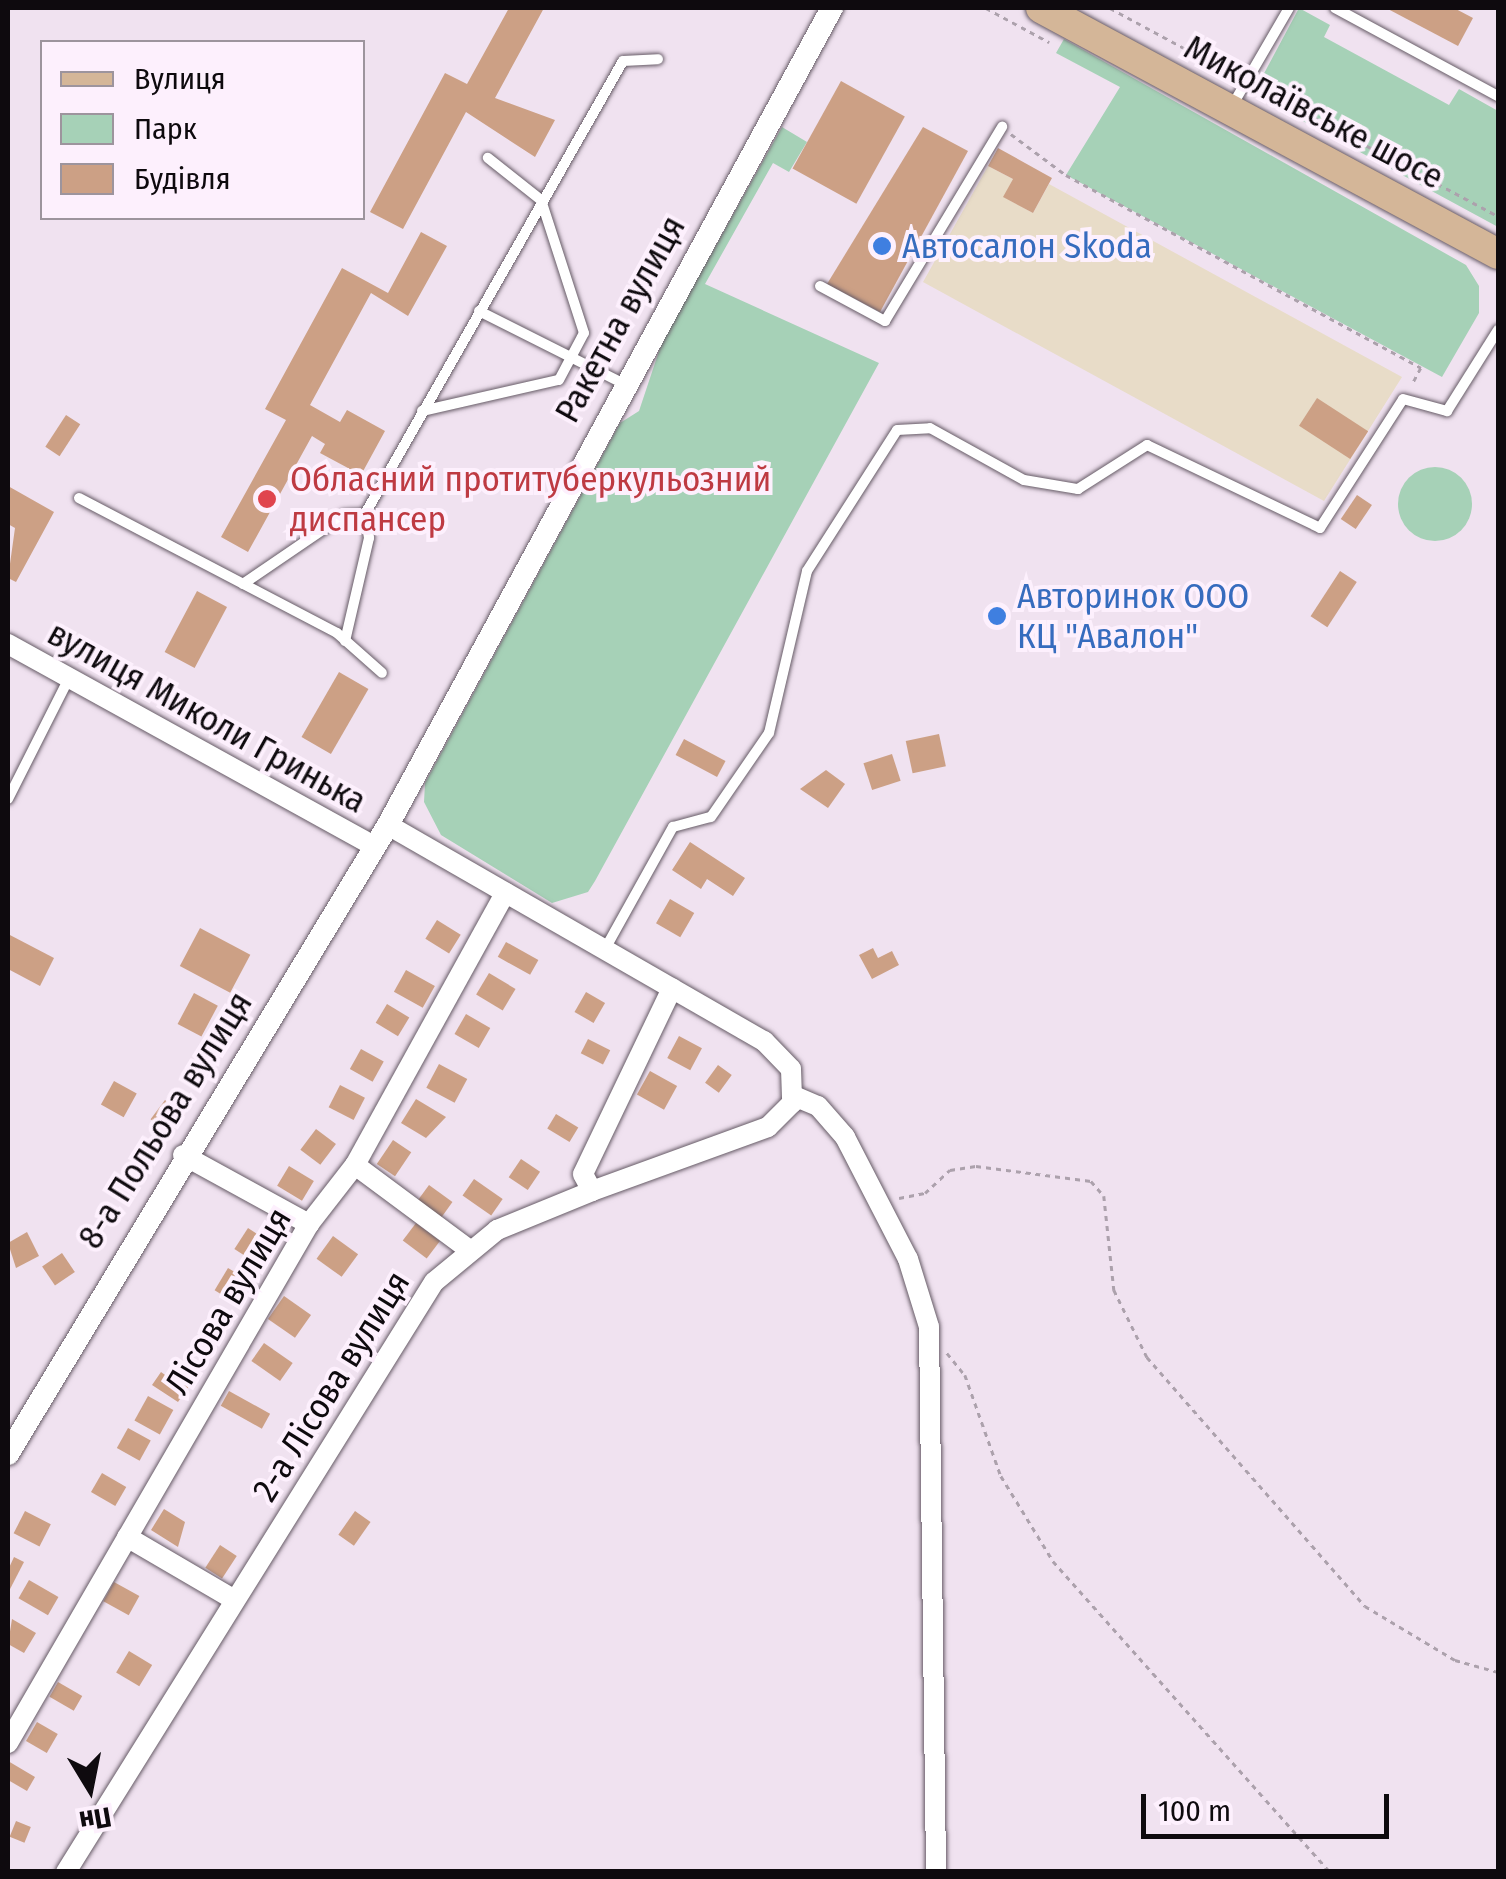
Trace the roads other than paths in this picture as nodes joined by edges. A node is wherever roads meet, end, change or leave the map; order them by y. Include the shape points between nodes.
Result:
1 (832, 8) edge
2 (1041, 8) edge
3 (1289, 8) edge
4 (1335, 8) edge
5 (658, 59) dead end
6 (1498, 96) edge
7 (1231, 109) junction
8 (1002, 127) road end
9 (488, 158) dead end
10 (542, 200) junction
11 (1498, 254) edge
12 (820, 286) dead end
13 (479, 311) junction
14 (1498, 330) edge
15 (571, 359) junction
16 (624, 384) junction
17 (422, 412) junction
18 (79, 498) dead end
19 (365, 514) junction
20 (243, 584) junction
21 (345, 641) junction
22 (8, 644) edge
23 (382, 673) dead end
24 (70, 677) junction
25 (8, 800) edge
26 (388, 825) junction
27 (375, 847) junction
28 (505, 893) junction
29 (606, 949) junction
30 (672, 988) junction
31 (794, 1096) junction
32 (184, 1155) junction
33 (355, 1165) junction
34 (592, 1191) junction
35 (309, 1224) junction
36 (468, 1249) junction
37 (8, 1454) edge
38 (127, 1537) junction
39 (235, 1600) junction
40 (8, 1743) edge
41 (66, 1872) edge
42 (936, 1872) edge

1 - 16 street, Ракетна вулиця
2 - 7 main road, Миколаївське шосе
3 - 7 lane
4 - 6 lane
5 - 10 lane via 623,61 564,173
7 - 11 main road, Миколаївське шосе
8 - 12 lane via 886,321
9 - 10 lane
10 - 13 lane
10 - 15 lane via 584,333
13 - 15 lane
13 - 17 lane
14 - 29 lane via 1448,415 1403,399 1320,528 1147,445 1078,489 1024,480 930,428 897,430 807,571 768,732 711,817 673,827
15 - 16 lane
15 - 17 lane via 559,380
16 - 26 street, Ракетна вулиця
17 - 19 lane
18 - 20 lane
19 - 20 lane via 344,515
19 - 21 lane via 369,538
20 - 21 lane
21 - 23 lane
22 - 24 street, вулиця Миколи Гринька
24 - 25 lane
24 - 27 street, вулиця Миколи Гринька
26 - 27 street, 8-а Польова вулиця
26 - 28 street
27 - 32 street, 8-а Польова вулиця
28 - 29 street
28 - 33 street, Лісова вулиця
29 - 30 street
30 - 31 street via 774,1050 790,1069
30 - 34 street via 583,1174
31 - 34 street, 2-а Лісова вулиця via 768,1126
31 - 42 street via 831,1116 923,1293 930,1346
32 - 35 street
32 - 37 street, 8-а Польова вулиця
33 - 35 street, Лісова вулиця
33 - 36 street
34 - 36 street, 2-а Лісова вулиця
35 - 38 street, Лісова вулиця
36 - 39 street, 2-а Лісова вулиця via 434,1282
38 - 39 street
38 - 40 street, Лісова вулиця
39 - 41 street, 2-а Лісова вулиця

